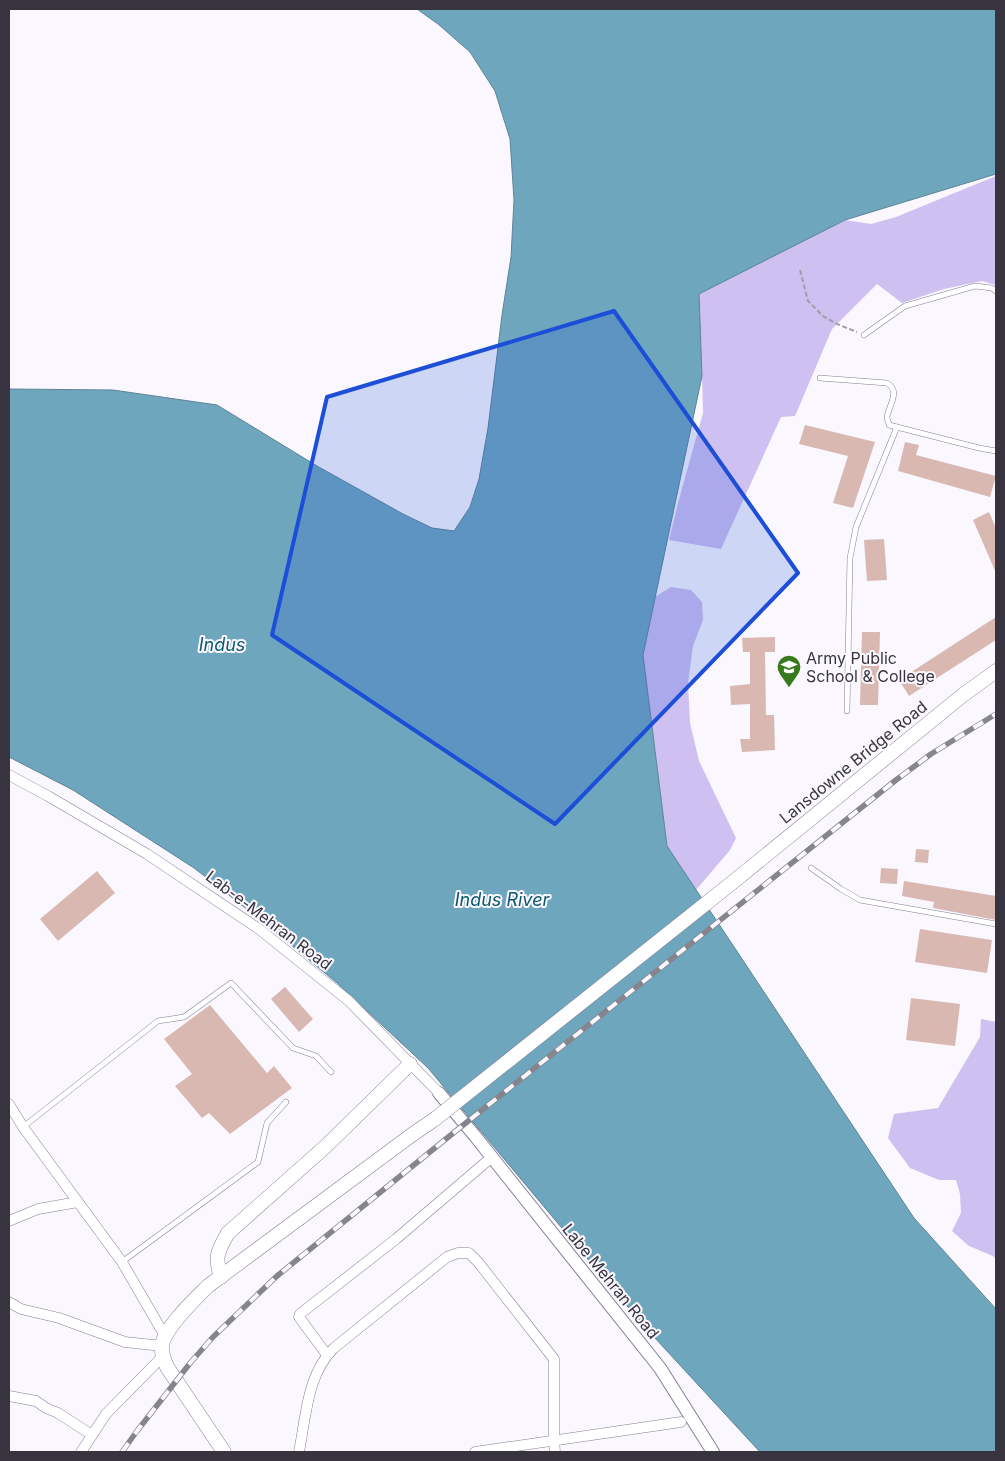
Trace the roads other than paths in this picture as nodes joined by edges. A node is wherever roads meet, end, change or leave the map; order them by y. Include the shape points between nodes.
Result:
1 (996, 292) edge
2 (864, 335) road end
3 (820, 378) dead end
4 (896, 427) junction
5 (996, 451) edge
6 (996, 672) edge
7 (847, 711) dead end
8 (9, 775) edge
9 (811, 868) dead end
10 (996, 924) edge
11 (410, 1064) junction
12 (331, 1072) dead end
13 (439, 1093) joint
14 (286, 1102) dead end
15 (9, 1104) edge
16 (23, 1127) junction
17 (474, 1136) joint
18 (492, 1157) junction
19 (78, 1202) junction
20 (9, 1221) edge
21 (122, 1262) junction
22 (221, 1277) junction
23 (9, 1302) edge
24 (163, 1346) junction
25 (327, 1354) junction
26 (9, 1396) edge
27 (681, 1422) dead end
28 (92, 1435) junction
29 (554, 1440) junction
30 (519, 1449) edge
31 (81, 1452) edge
32 (224, 1452) edge
33 (299, 1452) edge
34 (475, 1452) edge
35 (555, 1452) edge
36 (713, 1452) edge

1 - 2 lane via 992,288 975,286 920,301 905,306
3 - 4 lane via 892,385 893,401 887,418 889,425
4 - 5 lane
4 - 7 lane via 856,527 850,558
6 - 22 main road, Lansdowne Bridge Road, bridge via 963,695 435,1119
8 - 11 street, Lab-e-Mehran Road via 147,854 258,929 349,1001
9 - 10 lane via 860,900
11 - 13 street, Lab-e-Mehran Road
11 - 22 main road via 228,1233 218,1251 216,1264
12 - 16 lane via 316,1056 293,1048 231,983 184,1017 158,1021
13 - 17 street, Lab-e-Mehran Road
14 - 21 lane via 267,1123 258,1162
15 - 16 street
16 - 19 street
17 - 18 street, Labe Mehran Road
18 - 25 street via 396,1239 300,1314 299,1317
18 - 36 street, Labe Mehran Road via 660,1368
19 - 20 street via 38,1209
19 - 21 street
21 - 24 street
22 - 24 main road, Lansdowne Bridge Road via 189,1305
23 - 24 street via 21,1309 59,1318 125,1342
24 - 28 street
24 - 32 main road via 167,1367
25 - 29 street via 447,1257 469,1253 554,1359
25 - 33 street via 316,1371 311,1388
26 - 28 street via 36,1401
27 - 29 street
28 - 31 street
29 - 30 street
29 - 35 street
30 - 34 street

